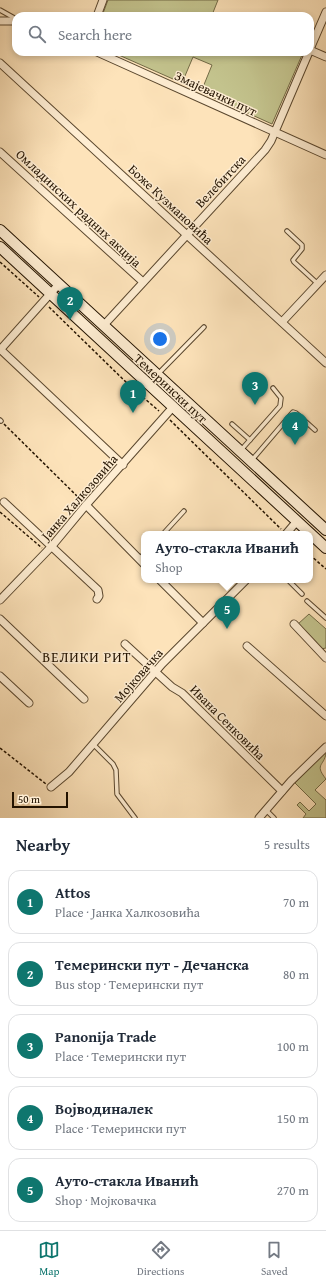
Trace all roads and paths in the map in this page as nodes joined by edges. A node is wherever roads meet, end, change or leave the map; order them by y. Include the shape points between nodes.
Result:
1 (103, 0) edge
2 (0, 10) edge
3 (98, 12) edge
4 (326, 12) edge
5 (12, 18) edge
6 (12, 20) edge
7 (0, 21) edge
8 (314, 41) edge
9 (314, 52) edge
10 (106, 56) edge
11 (308, 56) edge
12 (326, 57) edge
13 (0, 63) edge
14 (274, 133) junction
15 (0, 152) edge
16 (326, 155) edge
17 (0, 230) edge
18 (287, 231) dead end
19 (186, 234) junction
20 (0, 247) edge
21 (0, 262) edge
22 (326, 275) edge
23 (143, 282) junction
24 (59, 284) junction
25 (318, 284) junction
26 (50, 293) junction
27 (42, 301) junction
28 (282, 322) junction
29 (104, 325) junction
30 (204, 327) dead end
31 (0, 349) edge
32 (326, 363) edge
33 (158, 375) junction
34 (273, 388) dead end
35 (173, 407) junction
36 (166, 416) junction
37 (0, 421) edge
38 (232, 424) dead end
39 (315, 430) dead end
40 (250, 440) junction
41 (240, 451) junction
42 (251, 461) junction
43 (122, 465) junction
44 (4, 502) dead end
45 (86, 505) junction
46 (184, 511) dead end
47 (0, 512) edge
48 (297, 521) junction
49 (326, 530) edge
50 (166, 531) edge
51 (283, 531) edge
52 (289, 531) edge
53 (308, 531) edge
54 (313, 536) edge
55 (52, 546) junction
56 (326, 548) edge
57 (46, 552) junction
58 (141, 558) edge
59 (313, 558) edge
60 (326, 569) edge
61 (163, 583) edge
62 (243, 583) edge
63 (291, 583) edge
64 (302, 594) dead end
65 (97, 599) dead end
66 (0, 600) edge
67 (306, 601) dead end
68 (326, 618) edge
69 (0, 619) edge
70 (203, 623) junction
71 (294, 624) dead end
72 (125, 644) dead end
73 (247, 646) dead end
74 (326, 658) edge
75 (155, 671) junction
76 (0, 676) edge
77 (84, 699) dead end
78 (29, 703) dead end
79 (326, 716) edge
80 (93, 744) junction
81 (326, 747) edge
82 (0, 748) edge
83 (51, 787) joint
84 (282, 791) junction
85 (266, 810) junction
86 (135, 818) edge
87 (259, 818) edge
88 (274, 818) edge

1 - 3 street
2 - 5 lane
4 - 8 street, Велебитска
6 - 7 street
9 - 12 street
10 - 14 street, Змајевачки пут
11 - 14 street, Велебитска
13 - 19 street, Боже Кузмановића
14 - 16 street, Змајевачки пут
14 - 19 street, Велебитска via 264,150
15 - 23 street, Омладинских радних акција
17 - 24 main road, Темерински пут
18 - 25 lane via 302,245 294,262
19 - 23 street, Велебитска
19 - 28 street, Боже Кузмановића
20 - 26 main road, Темерински пут
21 - 27 path
22 - 25 street
23 - 29 street, Велебитска
24 - 26 street
24 - 29 main road, Темерински пут
25 - 28 street
26 - 27 street
26 - 35 main road, Темерински пут
27 - 31 street
27 - 36 path via 130,386
28 - 32 street, Боже Кузмановића
29 - 33 main road, Темерински пут
30 - 33 lane
31 - 43 street
33 - 41 main road, Темерински пут
34 - 40 lane via 281,398 280,406
35 - 36 street, Јанка Халкозовића
35 - 48 main road, Темерински пут
36 - 43 street, Јанка Халкозовића
36 - 51 path
37 - 45 path
38 - 40 lane
39 - 42 lane via 292,412
40 - 41 lane
41 - 42 main road, Темерински пут
42 - 49 main road, Темерински пут
43 - 45 street, Јанка Халкозовића
44 - 55 street
45 - 55 street, Јанка Халкозовића
45 - 58 street
46 - 50 lane
47 - 57 path
48 - 52 street
48 - 53 main road, Темерински пут
54 - 56 main road, Темерински пут
55 - 57 street, Јанка Халкозовића
55 - 65 street via 98,590
57 - 66 street, Јанка Халкозовића
59 - 60 path
61 - 70 street
62 - 70 street, Мојковачка
63 - 64 lane
67 - 68 lane
69 - 77 street
70 - 75 street, Мојковачка
71 - 74 street
72 - 75 street, Ивана Сенковића
73 - 79 street
75 - 80 street, Мојковачка
75 - 84 street, Ивана Сенковића via 182,693
76 - 78 street
80 - 83 street, Мојковачка via 69,772
80 - 86 lane via 113,764 116,770 117,794
81 - 84 street
82 - 83 path
84 - 85 street
85 - 87 street
85 - 88 lane

